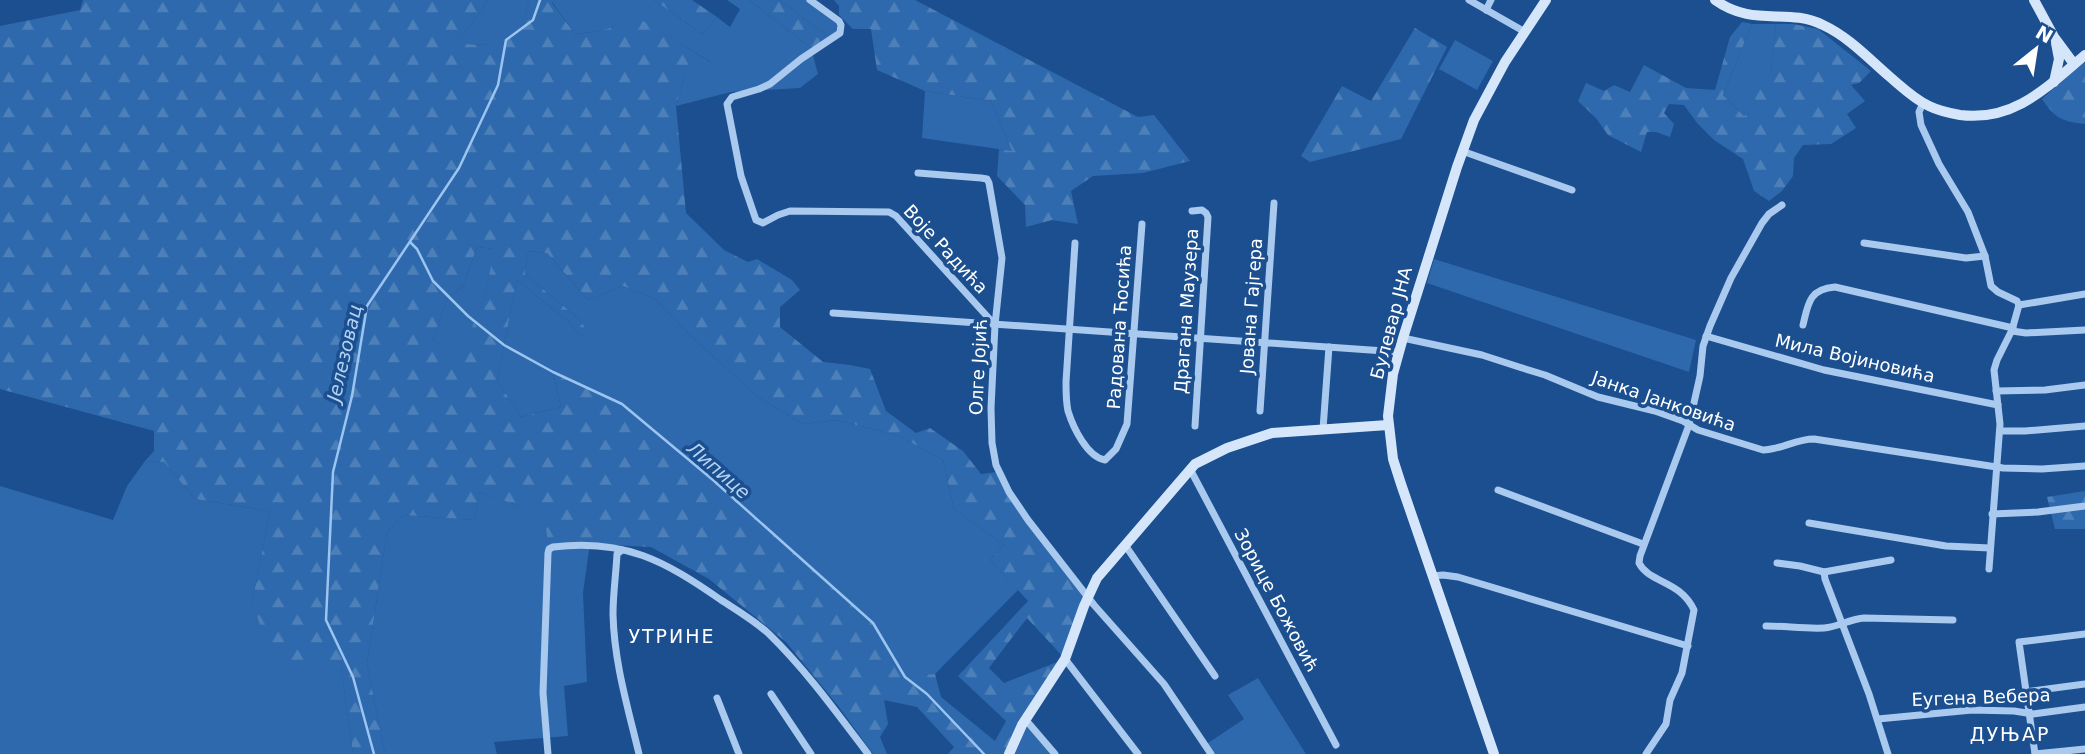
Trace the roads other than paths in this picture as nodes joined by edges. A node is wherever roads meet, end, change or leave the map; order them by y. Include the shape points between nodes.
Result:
1 (810, 0) edge
2 (1469, 0) edge
3 (1491, 0) edge
4 (1546, 0) edge
5 (1715, 0) edge
6 (2034, 0) edge
7 (1486, 10) junction
8 (1525, 32) junction
9 (2054, 37) junction
10 (2085, 55) edge
11 (2074, 64) junction
12 (2054, 82) junction
13 (1923, 103) junction
14 (1462, 151) junction
15 (918, 173) dead end
16 (1572, 190) dead end
17 (1274, 203) dead end
18 (1782, 205) dead end
19 (1192, 211) dead end
20 (1142, 223) dead end
21 (1074, 243) dead end
22 (1864, 243) dead end
23 (1985, 256) junction
24 (2085, 294) edge
25 (2019, 304) junction
26 (833, 313) dead end
27 (995, 325) junction
28 (1803, 325) dead end
29 (1069, 330) junction
30 (2012, 330) junction
31 (2085, 330) edge
32 (1134, 334) junction
33 (1706, 336) junction
34 (1403, 338) junction
35 (1200, 339) junction
36 (1265, 343) junction
37 (1329, 347) junction
38 (1399, 352) junction
39 (2085, 385) edge
40 (1996, 391) junction
41 (1998, 405) junction
42 (1260, 411) dead end
43 (1388, 425) junction
44 (1689, 425) junction
45 (1195, 426) dead end
46 (2085, 426) edge
47 (1323, 429) junction
48 (2000, 431) junction
49 (2085, 466) edge
50 (1996, 467) junction
51 (1190, 469) junction
52 (1498, 490) dead end
53 (2085, 506) edge
54 (1992, 514) junction
55 (1809, 523) dead end
56 (1643, 544) junction
57 (1125, 545) junction
58 (1990, 548) junction
59 (622, 550) junction
60 (1891, 560) dead end
61 (1777, 564) dead end
62 (1989, 569) dead end
63 (1824, 572) junction
64 (1432, 576) junction
65 (1088, 597) junction
66 (1953, 620) dead end
67 (1844, 624) junction
68 (1766, 626) dead end
69 (2085, 634) edge
70 (1688, 646) junction
71 (1065, 659) junction
72 (1215, 676) dead end
73 (2085, 684) edge
74 (2025, 692) junction
75 (771, 694) dead end
76 (717, 698) dead end
77 (2085, 707) edge
78 (2028, 714) junction
79 (1025, 719) junction
80 (1878, 719) junction
81 (1336, 745) dead end
82 (2085, 749) edge
83 (548, 754) edge
84 (639, 754) edge
85 (739, 754) edge
86 (811, 754) edge
87 (868, 754) edge
88 (1009, 754) edge
89 (1055, 754) edge
90 (1138, 754) edge
91 (1211, 754) edge
92 (1494, 754) edge
93 (1646, 754) edge
94 (1888, 754) edge
95 (2035, 754) edge

1 - 27 street, Воје Радића via 839,22 840,33 770,84 732,97 727,104 741,176 756,220 763,223 790,211 889,212
2 - 7 street
3 - 7 street
4 - 8 main road, Булевар ЈНА
5 - 13 main road via 1746,15 1822,24
6 - 9 main road
7 - 8 street
8 - 14 main road, Булевар ЈНА via 1485,98
9 - 11 main road
9 - 12 main road via 2059,59
10 - 11 main road
11 - 12 main road
12 - 13 main road via 1997,114 1961,115
13 - 23 street via 1921,124 1938,164 1968,212
14 - 16 street
14 - 34 main road, Булевар ЈНА
15 - 27 street, Олге Јојић via 981,178 989,183 1002,258
17 - 36 street, Јована Гајгера
18 - 33 street via 1769,214 1743,255
19 - 35 street, Драгана Маузера via 1202,210 1208,217
20 - 32 street, Радована Ћосића
21 - 29 street
22 - 23 street via 1966,258
23 - 25 street via 1991,286
24 - 25 street
25 - 30 street
26 - 27 street, Воје Радића
27 - 29 street, Воје Радића
27 - 65 street, Олге Јојић via 991,426 996,464 1019,508
28 - 30 street via 1815,293 1835,287
29 - 32 street, Воје Радића
29 - 32 street, Радована Ћосића via 1069,412 1083,441 1105,460 1121,442 1128,418
30 - 31 street
30 - 40 street via 1996,364
32 - 35 street, Воје Радића
33 - 41 street, Мила Војиновића via 1824,370
33 - 44 street
34 - 38 main road, Булевар ЈНА
34 - 44 street, Јанка Јанковића via 1493,359
35 - 36 street, Воје Радића
35 - 45 street, Драгана Маузера
36 - 37 street, Воје Радића
36 - 42 street, Јована Гајгера
37 - 38 street, Воје Радића
37 - 47 street
38 - 43 main road, Булевар ЈНА
39 - 40 street
40 - 41 street
41 - 48 street
43 - 47 main road
43 - 64 main road, Булевар ЈНА via 1393,459
44 - 50 street, Јанка Јанковића via 1763,450 1814,439
44 - 56 street
46 - 48 street
47 - 51 main road via 1258,436
48 - 50 street
49 - 50 street, Јанка Јанковића
50 - 54 street
51 - 57 main road
51 - 81 street, Зорице Божовић
52 - 56 street
53 - 54 street
54 - 58 street
55 - 58 street via 1946,546
56 - 70 street via 1640,566 1682,592 1693,610
57 - 65 main road via 1097,578
57 - 72 street
58 - 62 street
59 - 83 street via 583,544 549,549 543,693
59 - 84 street via 617,554 614,630
59 - 87 street via 676,570 763,629
60 - 63 street
61 - 63 street
63 - 67 street
64 - 70 street via 1458,577
64 - 92 main road, Булевар ЈНА
65 - 71 main road
65 - 91 street, Олге Јојић via 1164,684
66 - 67 street via 1864,618
67 - 68 street
67 - 80 street
69 - 74 street via 2019,642
70 - 93 street via 1666,724
71 - 79 main road
71 - 90 street
73 - 74 street
74 - 78 street
75 - 86 street
76 - 85 street
77 - 78 street, Еугена Вебера
78 - 80 street, Еугена Вебера via 1972,710
78 - 95 street
79 - 88 main road
79 - 89 street
80 - 94 street
82 - 95 street

